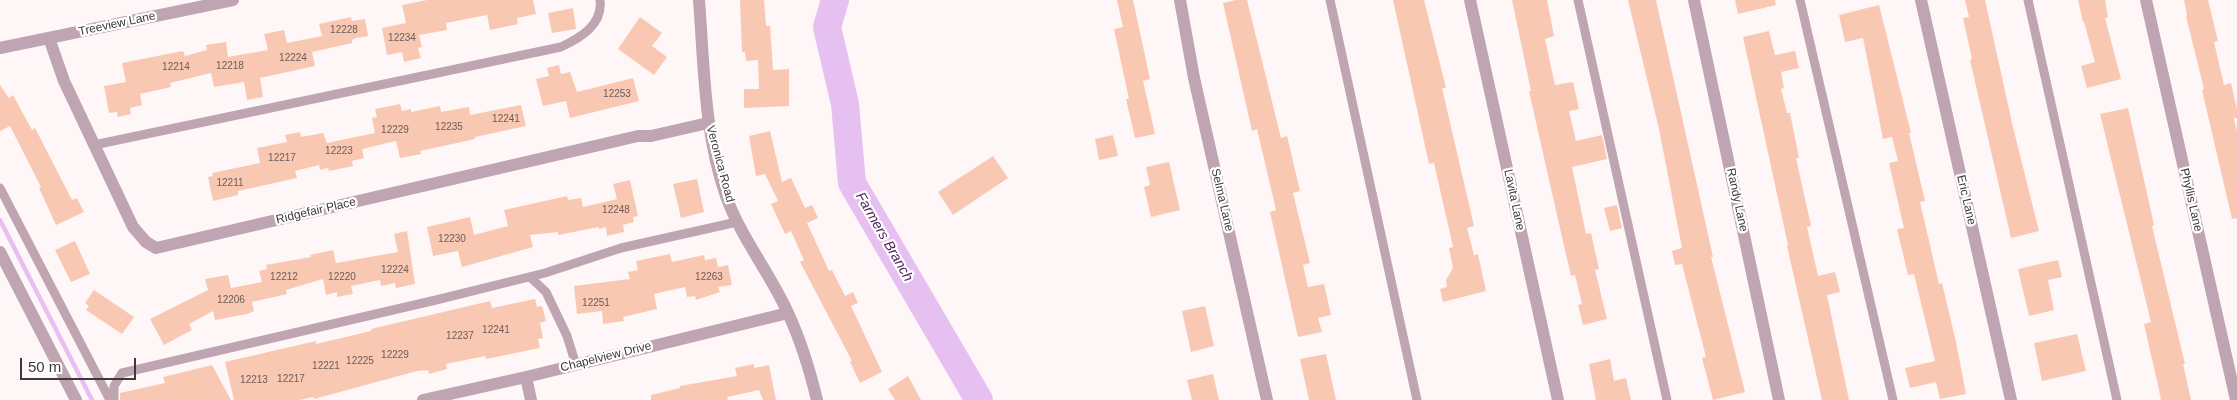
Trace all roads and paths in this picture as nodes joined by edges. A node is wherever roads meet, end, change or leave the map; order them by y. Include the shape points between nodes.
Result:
1 (233, 0) edge
2 (600, 0) edge
3 (699, 0) edge
4 (1180, 0) edge
5 (1330, 0) edge
6 (1470, 0) edge
7 (1578, 0) edge
8 (1694, 0) edge
9 (1800, 0) edge
10 (1921, 0) edge
11 (2028, 0) edge
12 (2146, 0) edge
13 (49, 38) junction
14 (0, 48) edge
15 (708, 123) junction
16 (94, 145) junction
17 (0, 188) edge
18 (737, 222) junction
19 (0, 252) edge
20 (530, 277) junction
21 (788, 313) junction
22 (576, 365) junction
23 (526, 377) junction
24 (76, 400) edge
25 (110, 400) edge
26 (114, 400) edge
27 (426, 400) edge
28 (531, 400) edge
29 (817, 400) edge
30 (1267, 400) edge
31 (1417, 400) edge
32 (1558, 400) edge
33 (1667, 400) edge
34 (1779, 400) edge
35 (1893, 400) edge
36 (2011, 400) edge
37 (2117, 400) edge
38 (2236, 400) edge

1 - 13 street, Treeview Lane
2 - 16 lane via 596,22 580,38 561,47
3 - 15 street, Veronica Road
4 - 30 street, Selma Lane via 1194,78
5 - 31 lane
6 - 32 street, Lavita Lane
7 - 33 lane
8 - 34 street, Randy Lane
9 - 35 lane
10 - 36 street, Eric Lane
11 - 37 lane
12 - 38 street, Phyllis Lane
13 - 14 street, Treeview Lane
13 - 16 street, Ridgefair Place via 64,81
15 - 16 street, Ridgefair Place via 638,136 156,248 132,227
15 - 18 street, Veronica Road via 726,195
17 - 25 lane
18 - 20 lane via 621,248
18 - 21 street, Veronica Road
19 - 24 street
20 - 22 lane via 546,292 567,336
20 - 26 lane via 122,373 114,386
21 - 22 street, Chapelview Drive
21 - 29 street, Veronica Road via 810,371
22 - 23 street, Chapelview Drive
23 - 27 street, Chapelview Drive
23 - 28 street

